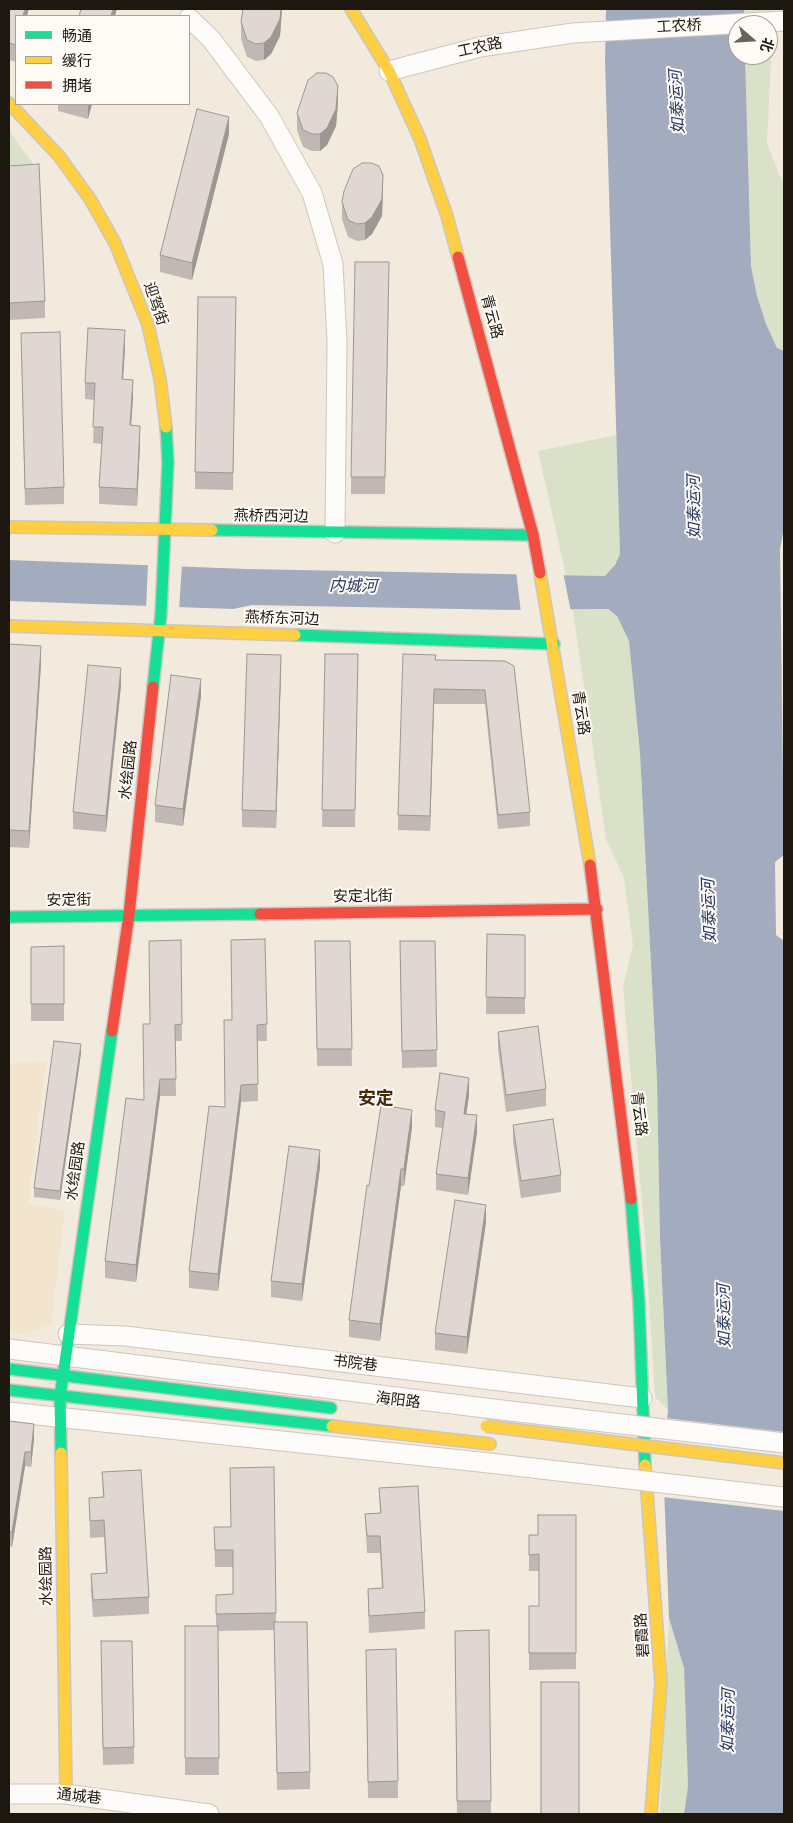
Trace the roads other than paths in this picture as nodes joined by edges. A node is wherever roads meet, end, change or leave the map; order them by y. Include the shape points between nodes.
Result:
1 (350, 9) edge
2 (190, 19) edge
3 (784, 21) edge
4 (573, 33) joint
5 (389, 71) junction
6 (9, 103) edge
7 (9, 527) edge
8 (166, 530) junction
9 (334, 533) junction
10 (533, 535) junction
11 (165, 554) joint
12 (9, 626) edge
13 (159, 630) junction
14 (554, 644) junction
15 (597, 908) junction
16 (129, 916) junction
17 (9, 917) edge
18 (68, 1334) junction
19 (9, 1348) edge
20 (65, 1355) junction
21 (9, 1370) edge
22 (62, 1376) junction
23 (9, 1390) edge
24 (60, 1397) junction
25 (642, 1398) junction
26 (338, 1409) dead end
27 (9, 1412) edge
28 (59, 1418) junction
29 (483, 1420) junction
30 (784, 1442) edge
31 (493, 1451) junction
32 (641, 1458) junction
33 (784, 1463) edge
34 (657, 1464) dead end
35 (784, 1497) edge
36 (9, 1794) edge
37 (66, 1794) junction
38 (209, 1814) edge
39 (651, 1814) edge

1 - 5 street, 青云路
2 - 9 street via 211,39 269,116 312,193 333,264 338,342
3 - 4 street, 工农桥
4 - 5 street, 工农路 via 480,47
5 - 10 street, 青云路 via 420,139 447,216
6 - 8 street, 迎驾街 via 59,156 90,199 115,243 143,309 166,420
7 - 8 street, 燕桥西河边
8 - 9 street, 燕桥西河边
8 - 11 street, 迎驾街
9 - 10 street, 燕桥西河边
10 - 14 street, 青云路
11 - 13 street, 水绘园路
12 - 13 street, 燕桥东河边
13 - 14 street, 燕桥东河边
13 - 16 street, 水绘园路
14 - 15 street, 青云路
15 - 16 street, 安定北街
15 - 25 street, 青云路 via 629,1166
16 - 17 street, 安定街
16 - 18 street, 水绘园路
18 - 20 street, 水绘园路
18 - 25 street, 书院巷 via 125,1336
19 - 20 street
20 - 22 street, 水绘园路
20 - 29 street
21 - 22 street
22 - 24 street, 水绘园路
22 - 26 street
23 - 24 street
24 - 28 street, 水绘园路
24 - 31 street
25 - 32 street, 青云路
27 - 28 street
28 - 31 street
28 - 37 street, 水绘园路
29 - 30 street, bridge
29 - 33 street, bridge
31 - 35 street, bridge
32 - 34 street
32 - 39 street, 碧霞路 via 661,1683
36 - 37 street, 通城巷
37 - 38 street, 通城巷

